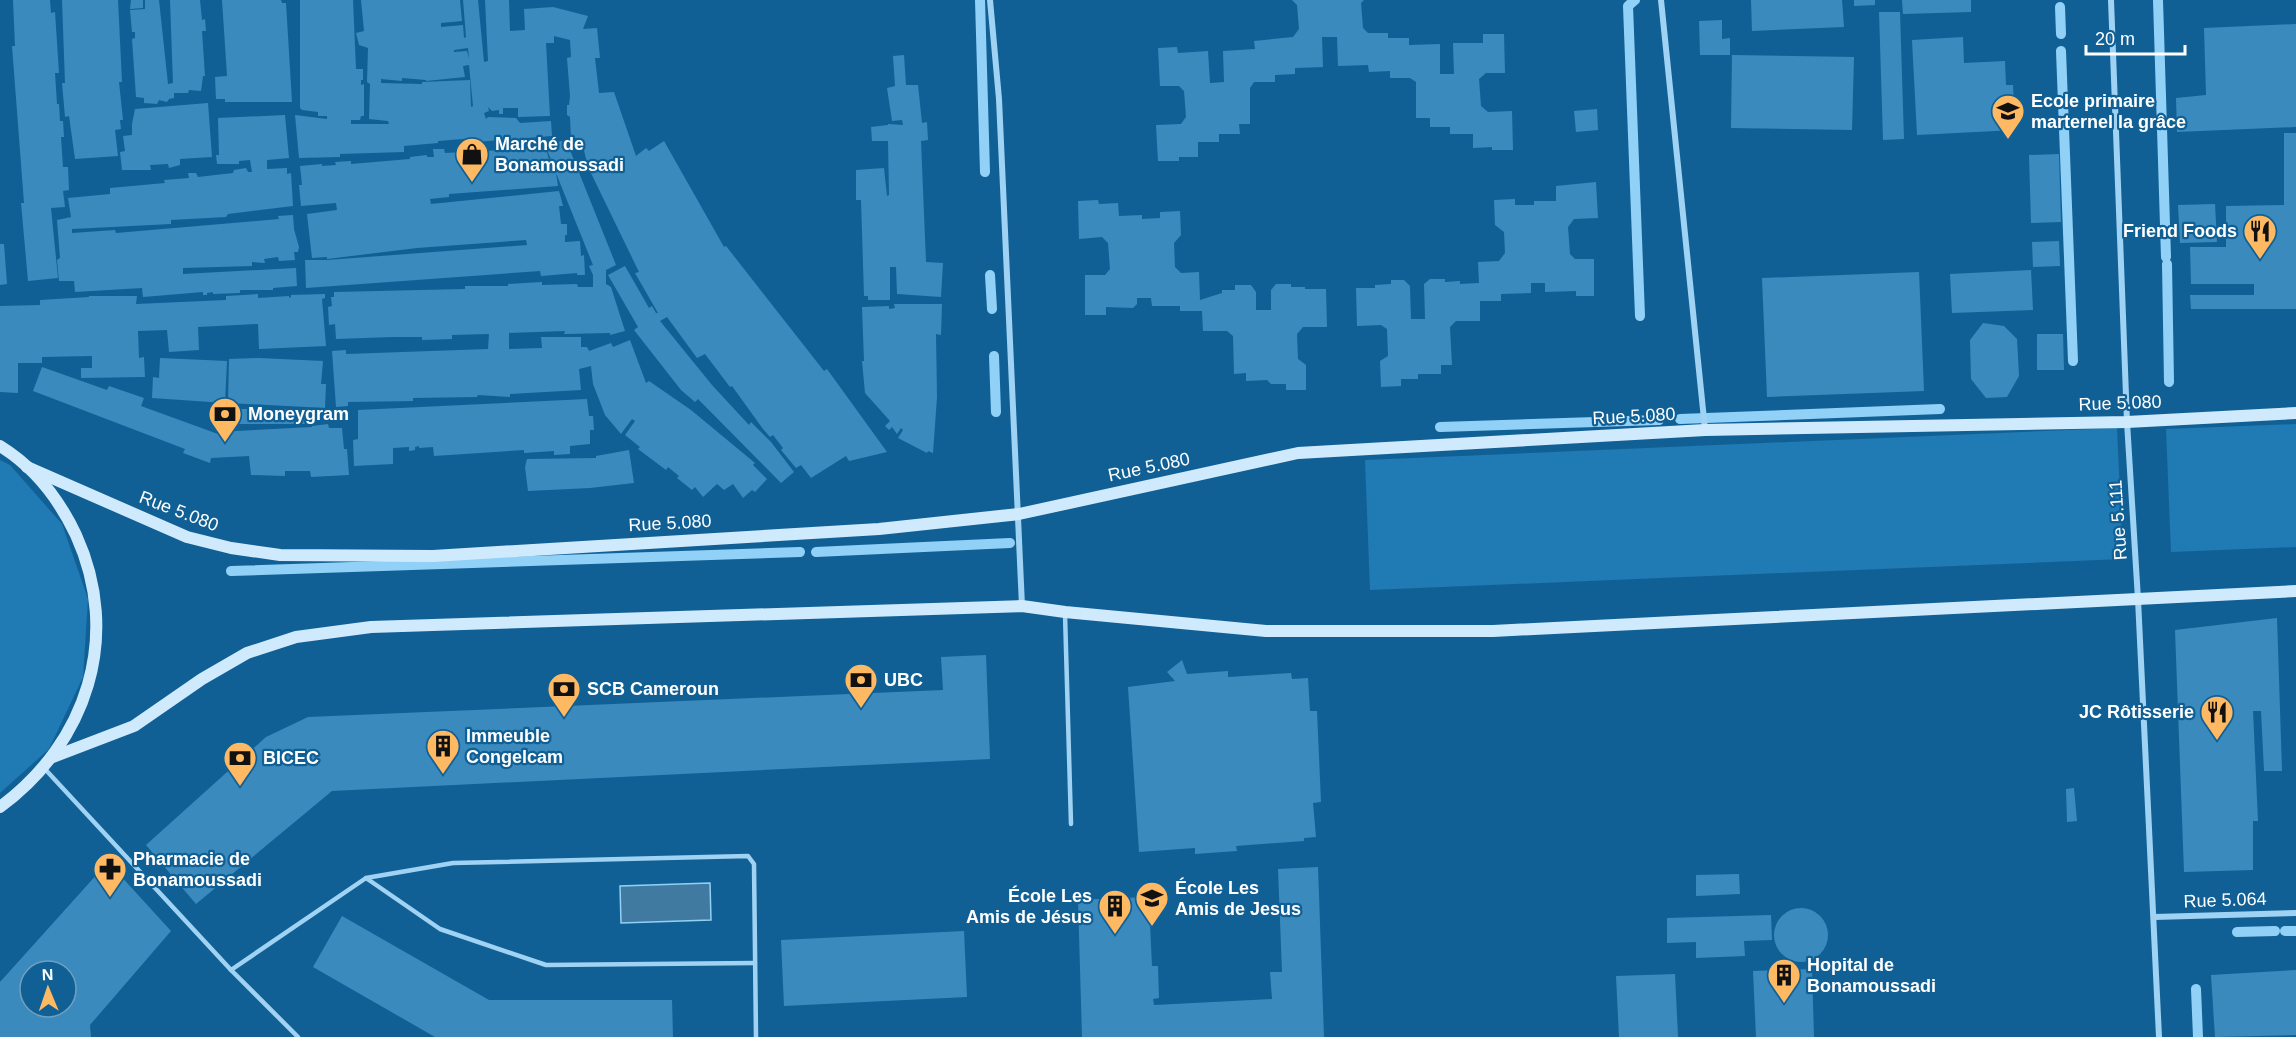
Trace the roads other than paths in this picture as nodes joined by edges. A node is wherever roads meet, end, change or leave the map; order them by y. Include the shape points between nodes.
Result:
1 (990, 0) edge
2 (1661, 0) edge
3 (2111, 0) edge
4 (2296, 413) edge
5 (2127, 422) junction
6 (1705, 430) junction
7 (0, 446) edge
8 (27, 467) junction
9 (1019, 514) junction
10 (2296, 591) edge
11 (2138, 598) junction
12 (1022, 606) junction
13 (1065, 612) junction
14 (53, 757) junction
15 (44, 768) junction
16 (0, 807) edge
17 (1071, 824) dead end
18 (366, 878) junction
19 (2296, 913) edge
20 (2154, 917) junction
21 (755, 963) junction
22 (231, 970) junction
23 (298, 1037) edge
24 (756, 1037) edge
25 (2158, 1037) edge

1 - 9 street via 999,99
2 - 6 street
3 - 5 street, Rue 5.111
4 - 5 main road, Rue 5.080
5 - 6 main road, Rue 5.080
5 - 11 street, Rue 5.111
6 - 9 main road, Rue 5.080 via 1298,453
7 - 8 main road
8 - 9 main road, Rue 5.080 via 187,537 280,555 433,556 879,529
8 - 14 main road via 68,517 93,584 97,619 95,655 87,690 74,723
9 - 12 street
10 - 11 main road
11 - 13 main road via 1493,631 1266,631
11 - 20 street, Rue 5.111
12 - 13 main road
12 - 14 main road via 371,627 296,637 248,653 134,726
13 - 17 lane
14 - 15 main road
15 - 16 main road
15 - 22 lane
18 - 21 lane via 440,929 546,965
18 - 21 lane via 453,863 748,856 754,864
18 - 22 lane
19 - 20 street, Rue 5.064
20 - 25 street, Rue 5.111
21 - 24 lane
22 - 23 lane

